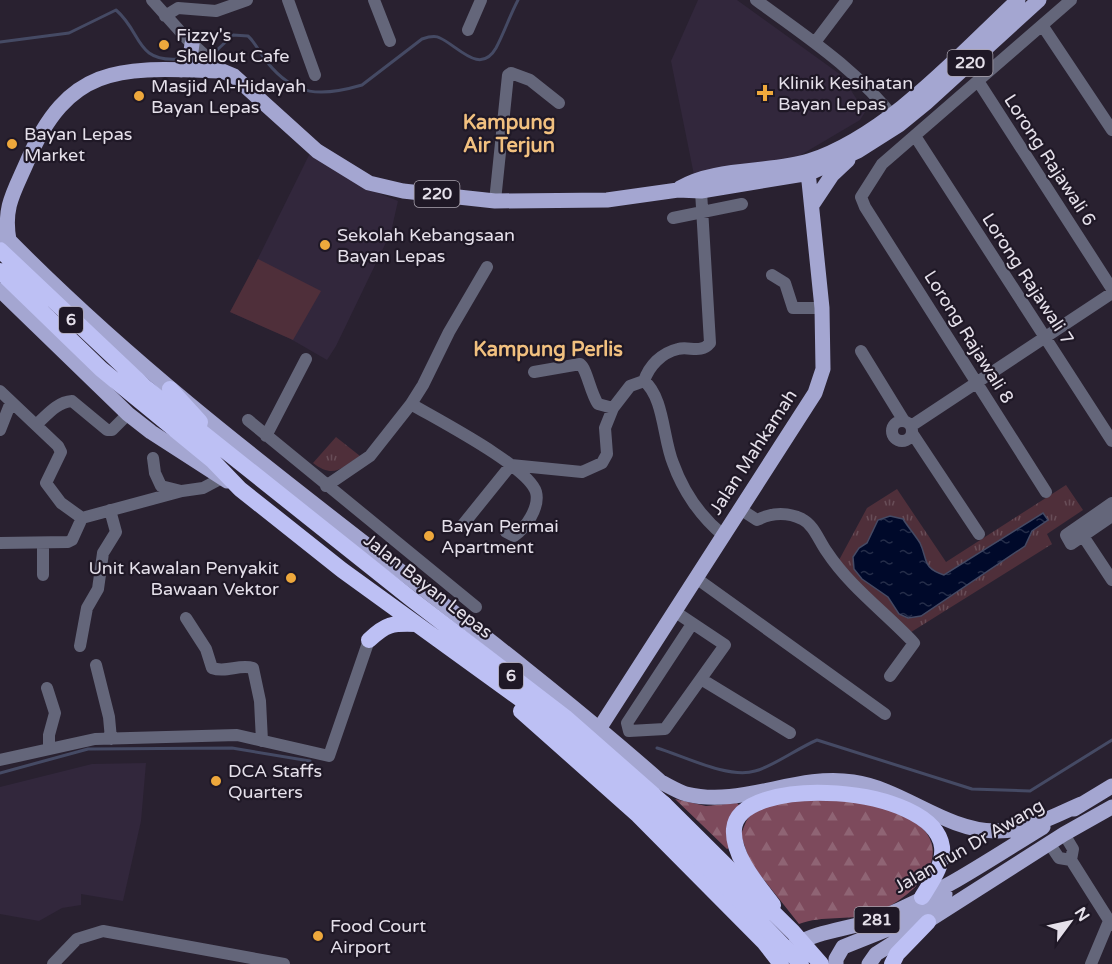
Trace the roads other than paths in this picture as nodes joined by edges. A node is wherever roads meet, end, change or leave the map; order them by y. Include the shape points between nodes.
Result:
1 (152, 0) edge
2 (247, 0) edge
3 (288, 0) edge
4 (374, 0) edge
5 (481, 0) edge
6 (757, 0) edge
7 (847, 0) edge
8 (1018, 0) edge
9 (1040, 0) edge
10 (1071, 0) edge
11 (196, 8) junction
12 (165, 15) junction
13 (1042, 25) junction
14 (468, 30) dead end
15 (190, 41) junction
16 (390, 41) dead end
17 (816, 41) junction
18 (181, 70) junction
19 (222, 72) junction
20 (315, 75) dead end
21 (978, 81) junction
22 (560, 103) dead end
23 (894, 113) junction
24 (1112, 130) edge
25 (915, 136) junction
26 (858, 151) junction
27 (808, 167) junction
28 (678, 190) junction
29 (701, 190) junction
30 (495, 201) junction
31 (742, 204) dead end
32 (812, 204) junction
33 (4, 205) edge
34 (702, 212) junction
35 (673, 218) dead end
36 (3, 240) edge
37 (487, 267) dead end
38 (0, 271) edge
39 (772, 275) dead end
40 (0, 290) edge
41 (1112, 291) edge
42 (822, 308) junction
43 (1045, 338) junction
44 (861, 351) dead end
45 (306, 359) dead end
46 (534, 372) dead end
47 (644, 381) junction
48 (976, 383) junction
49 (170, 389) junction
50 (0, 391) edge
51 (136, 400) junction
52 (11, 402) junction
53 (411, 404) junction
54 (613, 408) junction
55 (248, 420) dead end
56 (36, 425) junction
57 (909, 427) junction
58 (0, 430) edge
59 (266, 436) junction
60 (1112, 441) edge
61 (153, 458) dead end
62 (293, 459) junction
63 (511, 465) junction
64 (254, 474) junction
65 (279, 477) junction
66 (222, 478) junction
67 (326, 486) junction
68 (240, 489) junction
69 (183, 491) junction
70 (1046, 492) dead end
71 (1112, 503) edge
72 (740, 509) junction
73 (110, 510) junction
74 (1112, 516) edge
75 (82, 518) junction
76 (461, 527) dead end
77 (1080, 531) junction
78 (506, 532) dead end
79 (979, 534) dead end
80 (723, 535) junction
81 (1069, 540) dead end
82 (0, 543) edge
83 (43, 543) junction
84 (43, 575) dead end
85 (696, 578) junction
86 (1112, 580) edge
87 (379, 597) junction
88 (476, 607) dead end
89 (674, 611) junction
90 (186, 618) dead end
91 (416, 624) junction
92 (692, 624) junction
93 (369, 640) junction
94 (80, 646) dead end
95 (461, 656) junction
96 (96, 665) dead end
97 (890, 676) dead end
98 (701, 679) junction
99 (47, 688) dead end
100 (885, 714) dead end
101 (599, 729) junction
102 (790, 733) dead end
103 (111, 739) junction
104 (262, 741) junction
105 (49, 749) junction
106 (0, 760) edge
107 (1112, 786) edge
108 (1081, 804) junction
109 (1112, 807) edge
110 (659, 809) junction
111 (1064, 834) junction
112 (1049, 843) junction
113 (1071, 860) junction
114 (952, 883) junction
115 (922, 897) junction
116 (928, 922) junction
117 (1111, 923) edge
118 (794, 932) junction
119 (764, 942) junction
120 (53, 964) edge
121 (284, 964) edge
122 (770, 964) edge
123 (783, 964) edge
124 (801, 964) edge
125 (821, 964) edge
126 (836, 964) edge
127 (869, 964) edge
128 (892, 964) edge
129 (1091, 964) edge

1 - 12 street
2 - 11 street via 216,11
3 - 20 street
4 - 16 street
5 - 14 street
6 - 17 street
7 - 17 street
8 - 23 main road, 220
9 - 23 main road, 220
10 - 13 street
11 - 12 street via 178,8
11 - 15 street via 185,21
12 - 15 street
13 - 21 street
13 - 24 street
15 - 18 main road via 190,58
15 - 19 street
17 - 23 street
18 - 19 main road, 220
18 - 33 main road, 220 via 128,71 72,94 38,135
19 - 30 main road, 220 via 246,85 317,151 351,174 385,188
21 - 25 street
21 - 41 street, Lorong Rajawali 6
22 - 30 street via 523,76 508,75
23 - 26 main road, 220
23 - 27 main road, 220 via 882,114 878,123
25 - 43 street, Lorong Rajawali 7
25 - 48 street, Lorong Rajawali 8 via 882,164 861,197
26 - 27 main road, 220
26 - 32 main road via 832,175
27 - 28 main road, 220 via 700,180
27 - 29 main road, 220
27 - 32 main road, Jalan Mahkamah
28 - 29 main road, 220
28 - 30 main road, 220 via 607,200
29 - 34 street
31 - 34 street
32 - 42 main road, Jalan Mahkamah
33 - 36 main road, 220
34 - 35 street
34 - 47 street via 710,343 702,349 678,349 662,357 649,369
36 - 49 main road
36 - 51 highway, Jalan Bayan Lepas / 6
37 - 53 street
38 - 51 highway, Jalan Bayan Lepas / 6
39 - 42 street via 785,283 793,308
40 - 51 main road, Jalan Bayan Lepas
41 - 43 street
42 - 72 main road, Jalan Mahkamah via 824,369 814,393
43 - 48 street
43 - 60 street, Lorong Rajawali 7
44 - 57 street
45 - 59 street
46 - 54 street via 580,364 598,404
47 - 54 street via 630,386
47 - 80 street via 658,402 670,455 682,483 697,507
48 - 57 street
48 - 70 street, Lorong Rajawali 8
49 - 64 highway
49 - 65 main road
50 - 52 street
51 - 56 street via 112,430 72,401 58,405
51 - 64 highway, Jalan Bayan Lepas / 6
51 - 66 main road, Jalan Bayan Lepas via 151,432
51 - 68 highway, Jalan Bayan Lepas / 6 via 212,460
52 - 56 street
52 - 58 street
53 - 63 street
53 - 67 street via 370,456
54 - 63 street via 605,428 607,454 602,463 582,472
55 - 59 street
56 - 75 street via 60,449 46,483 61,503
57 - 79 street
59 - 62 street
61 - 69 street via 154,473 161,486
62 - 65 street
62 - 67 street
63 - 76 street
63 - 78 street via 527,478 536,497 523,530 514,536
64 - 110 highway, Jalan Bayan Lepas / 6 via 565,717
65 - 101 main road
66 - 68 main road, Jalan Bayan Lepas
66 - 69 street via 203,488
67 - 88 street
68 - 87 highway, Jalan Bayan Lepas / 6
69 - 73 street
71 - 77 street
72 - 80 main road, Jalan Mahkamah
72 - 97 street via 757,520 777,514 793,516 810,525 852,582 914,643
73 - 75 street
73 - 94 street via 116,532 103,553 98,589 87,608
74 - 77 street
75 - 83 street via 70,541
77 - 81 street
77 - 86 street
80 - 85 main road, Jalan Mahkamah
82 - 83 street
83 - 84 street
85 - 89 main road, Jalan Mahkamah
85 - 100 street
87 - 91 highway, Jalan Bayan Lepas / 6
87 - 93 highway via 376,627
89 - 92 street
89 - 101 main road, Jalan Mahkamah
90 - 104 street via 206,649 212,668 253,668
91 - 93 highway via 394,623
91 - 95 highway, Jalan Bayan Lepas / 6
92 - 98 street via 725,645
92 - 98 street via 627,723 628,731 665,729
93 - 104 street via 329,756
95 - 110 highway, Jalan Bayan Lepas / 6 via 548,719
95 - 119 highway via 483,680 638,815
96 - 103 street
98 - 102 street
99 - 105 street via 56,713
101 - 108 main road via 661,782 685,794 719,798 800,782 854,782 883,790 954,823 993,831 1012,831
103 - 104 street via 237,735
103 - 105 street
105 - 106 street
107 - 108 main road, Jalan Tun Dr Awang / 281
108 - 114 main road, Jalan Tun Dr Awang / 281
109 - 111 main road, Jalan Tun Dr Awang / 281
110 - 118 highway, Jalan Bayan Lepas / 6, bridge
110 - 124 highway, Jalan Bayan Lepas / 6, bridge
111 - 112 main road, Jalan Tun Dr Awang / 281
111 - 113 street via 1073,849
112 - 113 street via 1059,858
112 - 116 main road, Jalan Tun Dr Awang / 281
113 - 117 street
114 - 115 main road, Jalan Tun Dr Awang / 281
114 - 126 main road via 939,899 888,929 843,947
115 - 118 highway, bridge via 938,870 942,848 938,833 921,816 890,803 846,793 795,794 764,800 737,819 736,845 758,885
115 - 123 main road, Jalan Tun Dr Awang / 281 via 862,925 801,941 789,949
116 - 127 main road, Jalan Tun Dr Awang / 281 via 876,954
116 - 128 highway
117 - 129 street
118 - 125 highway, Jalan Bayan Lepas / 6, bridge
119 - 122 highway
119 - 123 highway
120 - 121 street via 77,939 103,931

